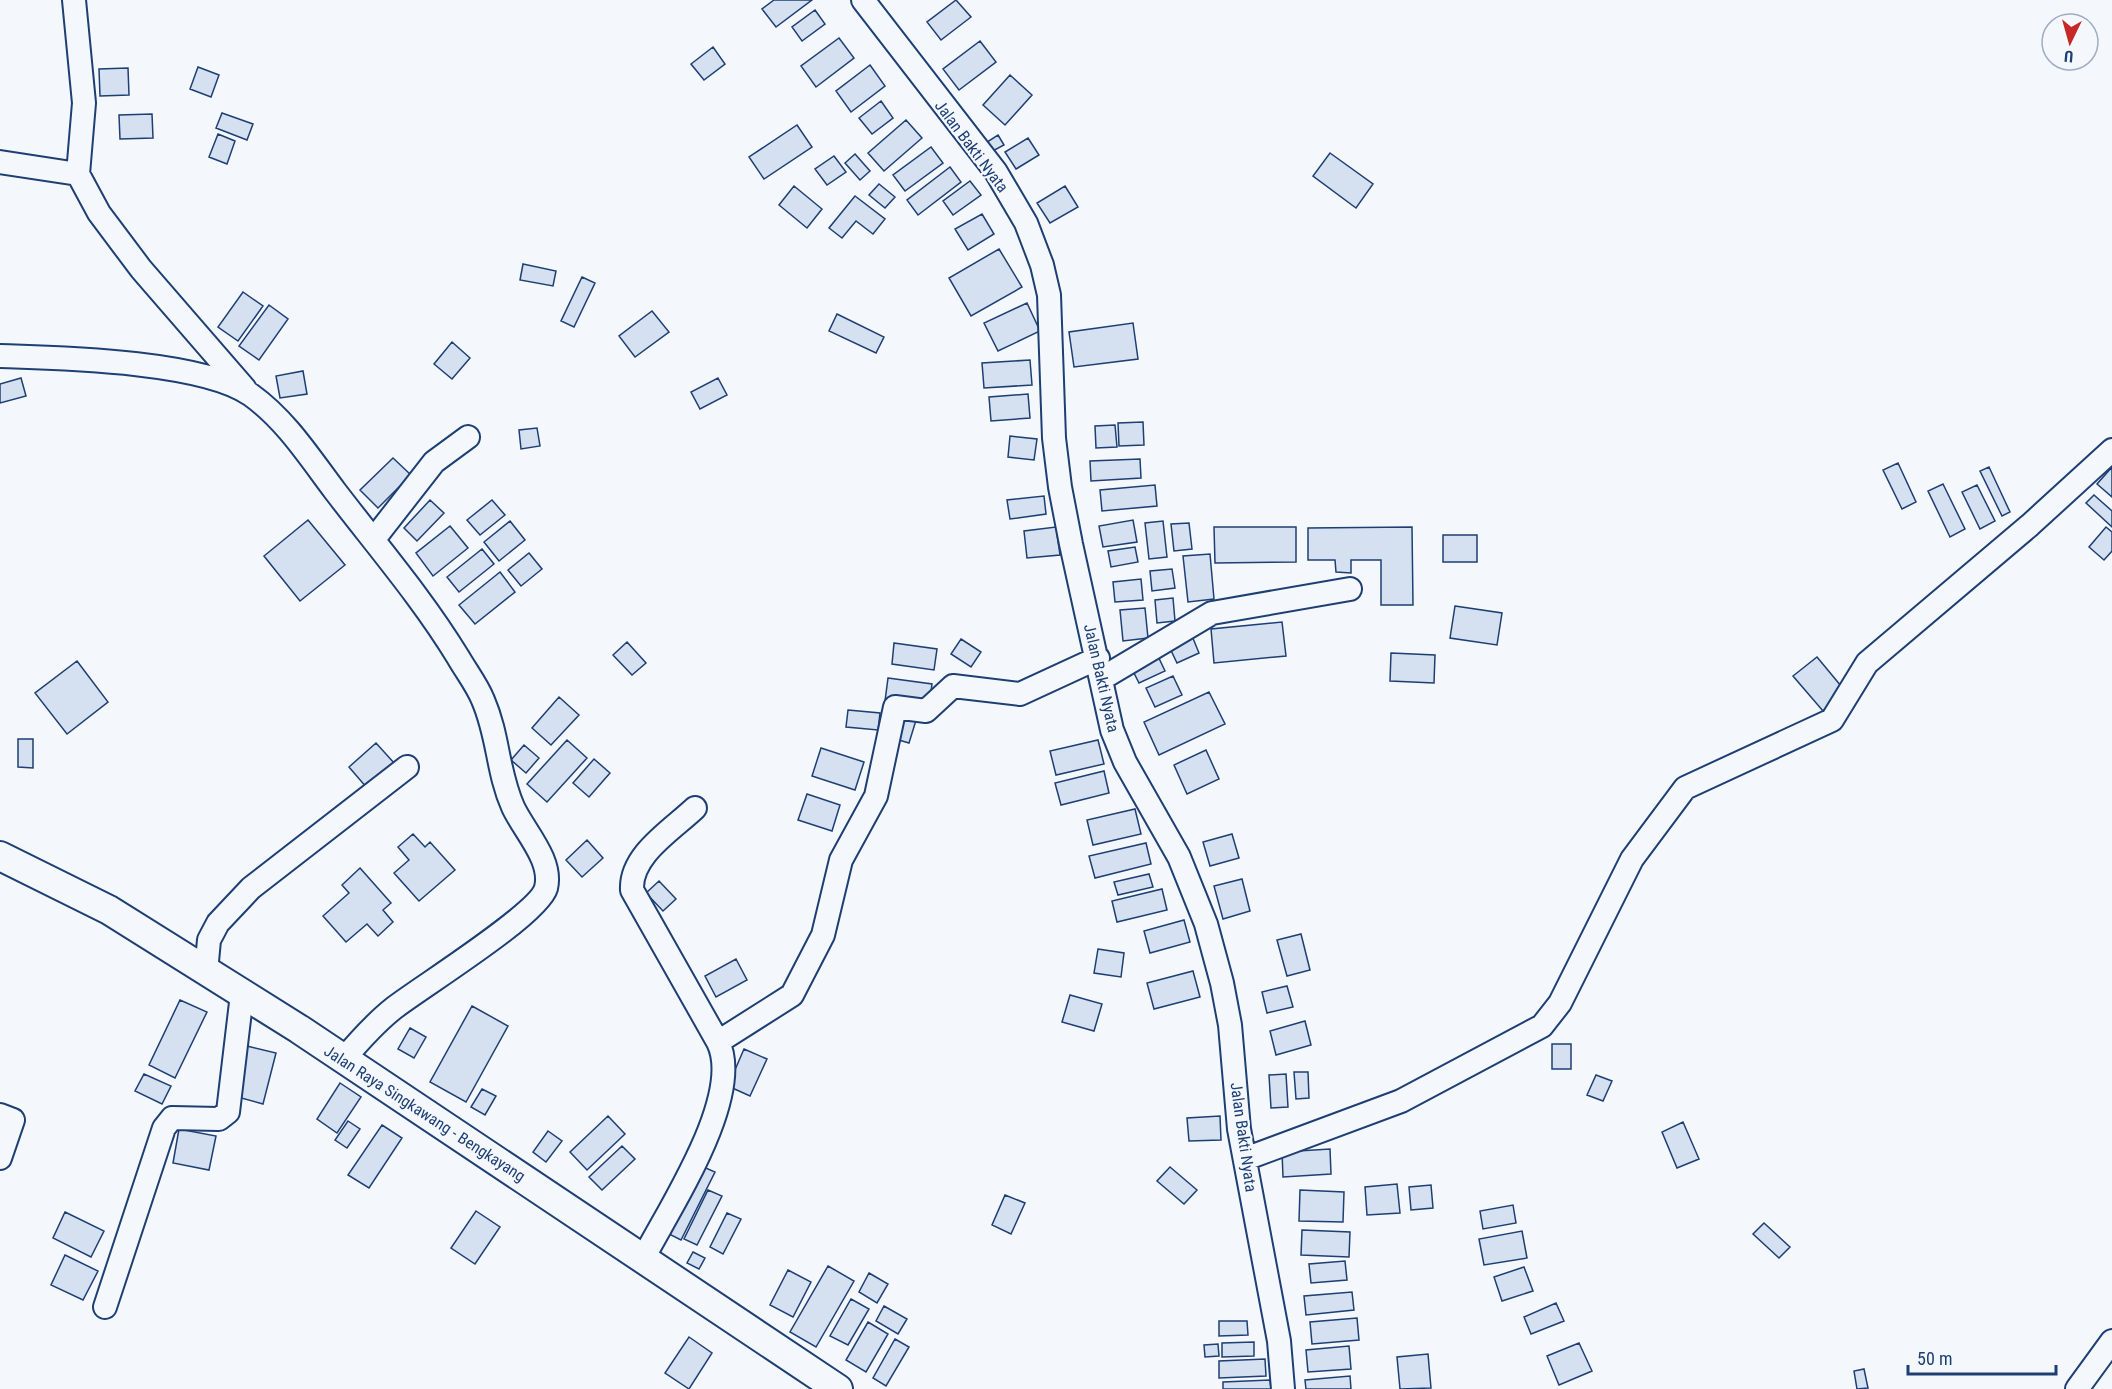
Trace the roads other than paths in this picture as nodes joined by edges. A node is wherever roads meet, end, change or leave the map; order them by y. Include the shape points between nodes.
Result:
1 (74, 0) edge
2 (863, 0) edge
3 (0, 162) edge
4 (78, 174) junction
5 (0, 356) edge
6 (250, 394) junction
7 (468, 437) dead end
8 (2112, 450) edge
9 (374, 539) junction
10 (1350, 589) dead end
11 (1100, 668) junction
12 (407, 767) dead end
13 (695, 808) dead end
14 (0, 856) edge
15 (206, 972) junction
16 (242, 994) junction
17 (718, 1042) junction
18 (343, 1060) junction
19 (0, 1115) edge
20 (0, 1158) edge
21 (1245, 1159) junction
22 (644, 1257) junction
23 (105, 1306) dead end
24 (2112, 1341) edge
25 (838, 1389) edge
26 (1283, 1389) edge
27 (2077, 1389) edge

1 - 4 street via 84,103
2 - 11 street, Jalan Bakti Nyata via 996,172 1026,223 1042,265 1049,295 1060,487
3 - 4 street
4 - 6 street via 99,213 141,269
5 - 6 street via 74,358 186,372
6 - 9 street via 298,441
7 - 9 street via 434,462
8 - 21 street via 1867,663 1832,720 1685,788 1632,859 1560,1003 1542,1026 1401,1101
9 - 18 street via 440,629 482,698 496,733 502,777 544,864 546,887 542,897 502,933 392,1009
10 - 11 street via 1212,613
11 - 17 street via 1020,694 952,686 926,711 895,707 876,796 841,860 823,935 792,995
11 - 21 street, Jalan Bakti Nyata via 1112,730 1125,762 1179,857 1206,924 1230,1025
12 - 15 street via 251,888 218,923 209,940
13 - 17 street via 638,862 632,890
14 - 15 main road, Jalan Raya Singkawang - Bengkayang via 109,910
15 - 16 main road, Jalan Raya Singkawang - Bengkayang
16 - 18 main road, Jalan Raya Singkawang - Bengkayang
16 - 23 street via 228,1112 219,1119 172,1118 164,1128
17 - 22 street via 725,1056 724,1077 712,1128
18 - 22 main road, Jalan Raya Singkawang - Bengkayang
19 - 20 street via 13,1120
21 - 26 street, Jalan Bakti Nyata via 1279,1341
22 - 25 main road, Jalan Raya Singkawang - Bengkayang
24 - 27 street

